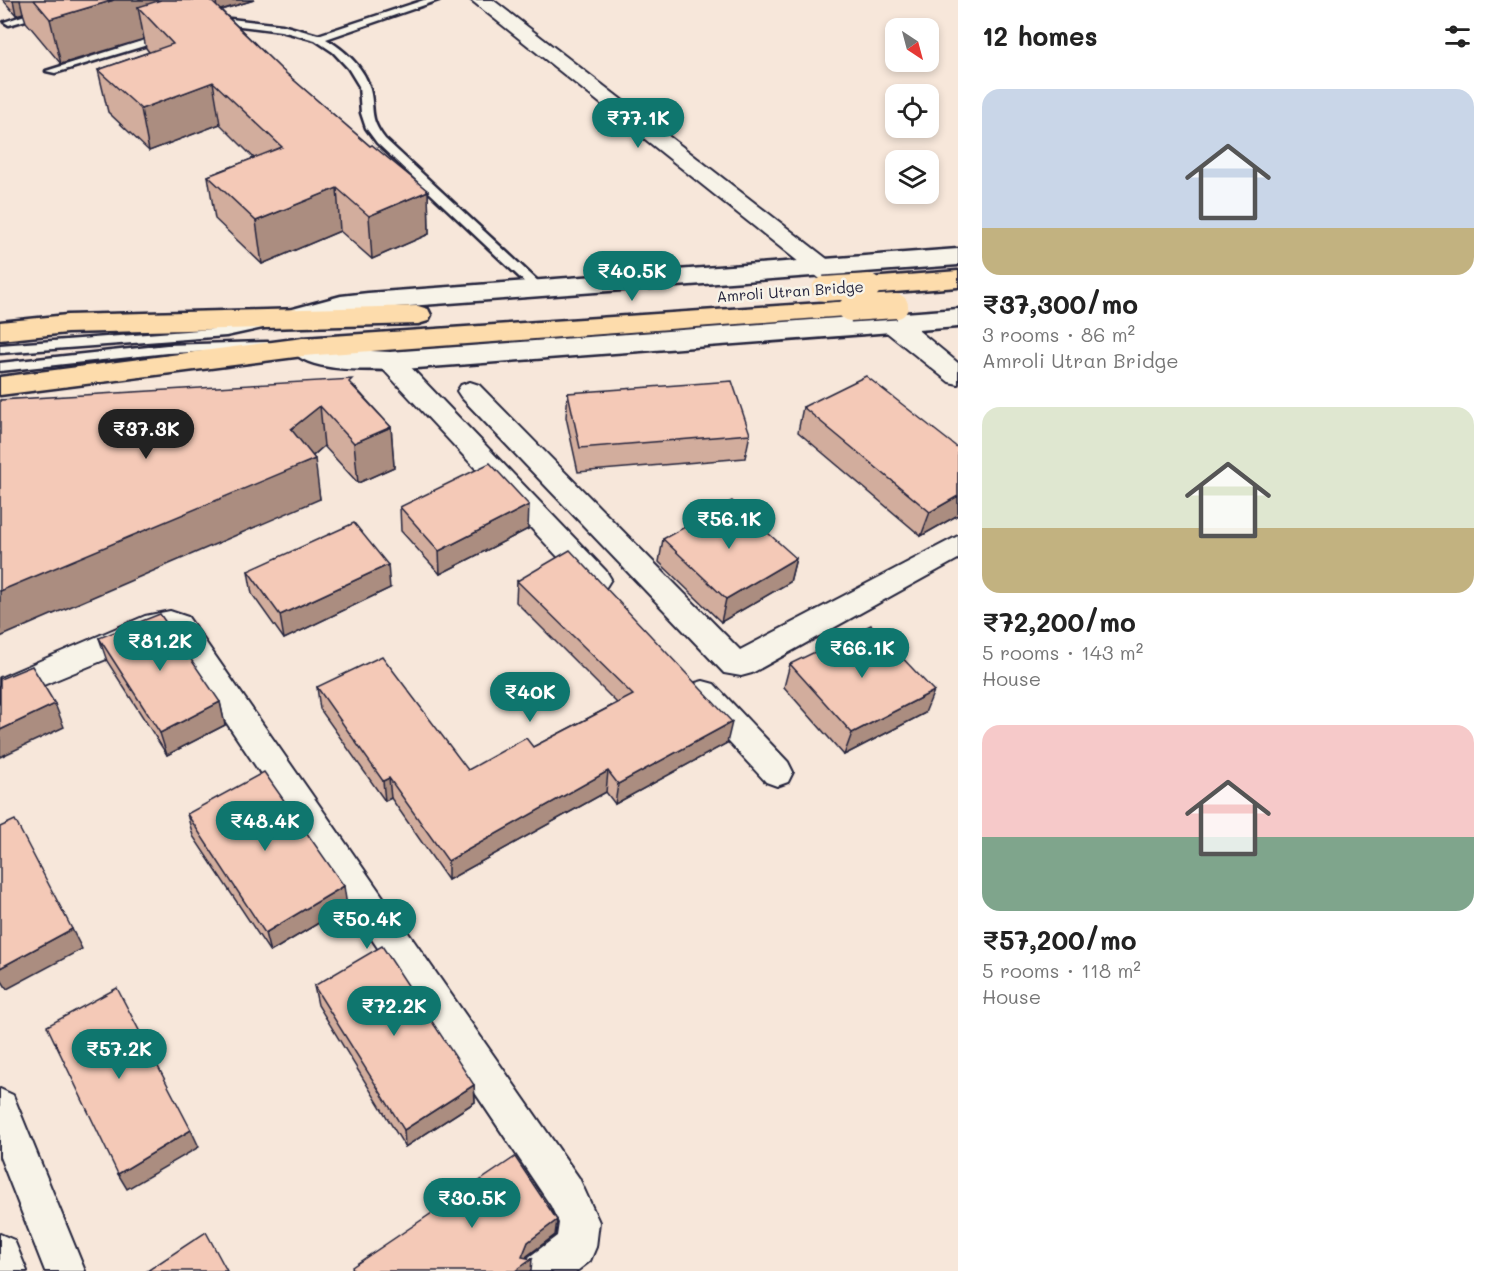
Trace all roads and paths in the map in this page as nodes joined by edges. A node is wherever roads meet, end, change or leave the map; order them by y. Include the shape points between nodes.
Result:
1 (194, 0) edge
2 (434, 0) edge
3 (482, 0) edge
4 (54, 9) edge
5 (9, 22) dead end
6 (174, 34) edge
7 (318, 38) junction
8 (51, 71) dead end
9 (958, 257) edge
10 (822, 278) junction
11 (958, 279) edge
12 (537, 287) junction
13 (958, 302) edge
14 (895, 314) junction
15 (299, 316) junction
16 (958, 318) edge
17 (0, 331) edge
18 (303, 347) junction
19 (0, 349) edge
20 (390, 361) junction
21 (0, 367) edge
22 (958, 376) edge
23 (0, 386) edge
24 (470, 391) dead end
25 (958, 546) edge
26 (616, 600) edge
27 (688, 677) edge
28 (0, 691) edge
29 (777, 772) dead end
30 (0, 1108) edge
31 (0, 1254) edge
32 (7, 1271) edge
33 (65, 1271) edge
34 (543, 1271) edge

1 - 7 lane via 213,23 282,28
2 - 7 lane
3 - 10 street
4 - 5 lane
6 - 8 lane
7 - 12 lane via 352,66 364,86 371,128 381,141
9 - 10 main road
10 - 11 main road, Amroli Utran Bridge, bridge via 869,285
10 - 12 main road
10 - 14 street
10 - 15 main road, Amroli Utran Bridge via 378,318
12 - 15 main road via 341,304
13 - 14 main road, Amroli Utran Bridge
14 - 16 main road
14 - 18 main road, Amroli Utran Bridge, bridge via 850,309
14 - 20 main road
14 - 22 street
15 - 17 main road, Amroli Utran Bridge via 67,324
15 - 19 lane via 226,332
18 - 20 main road via 336,359
18 - 21 lane via 231,345
18 - 23 main road, Amroli Utran Bridge
20 - 26 street
24 - 25 street via 735,664
27 - 29 street
28 - 34 street via 156,624 177,625 565,1192 579,1222 576,1247
30 - 33 street
31 - 32 street

